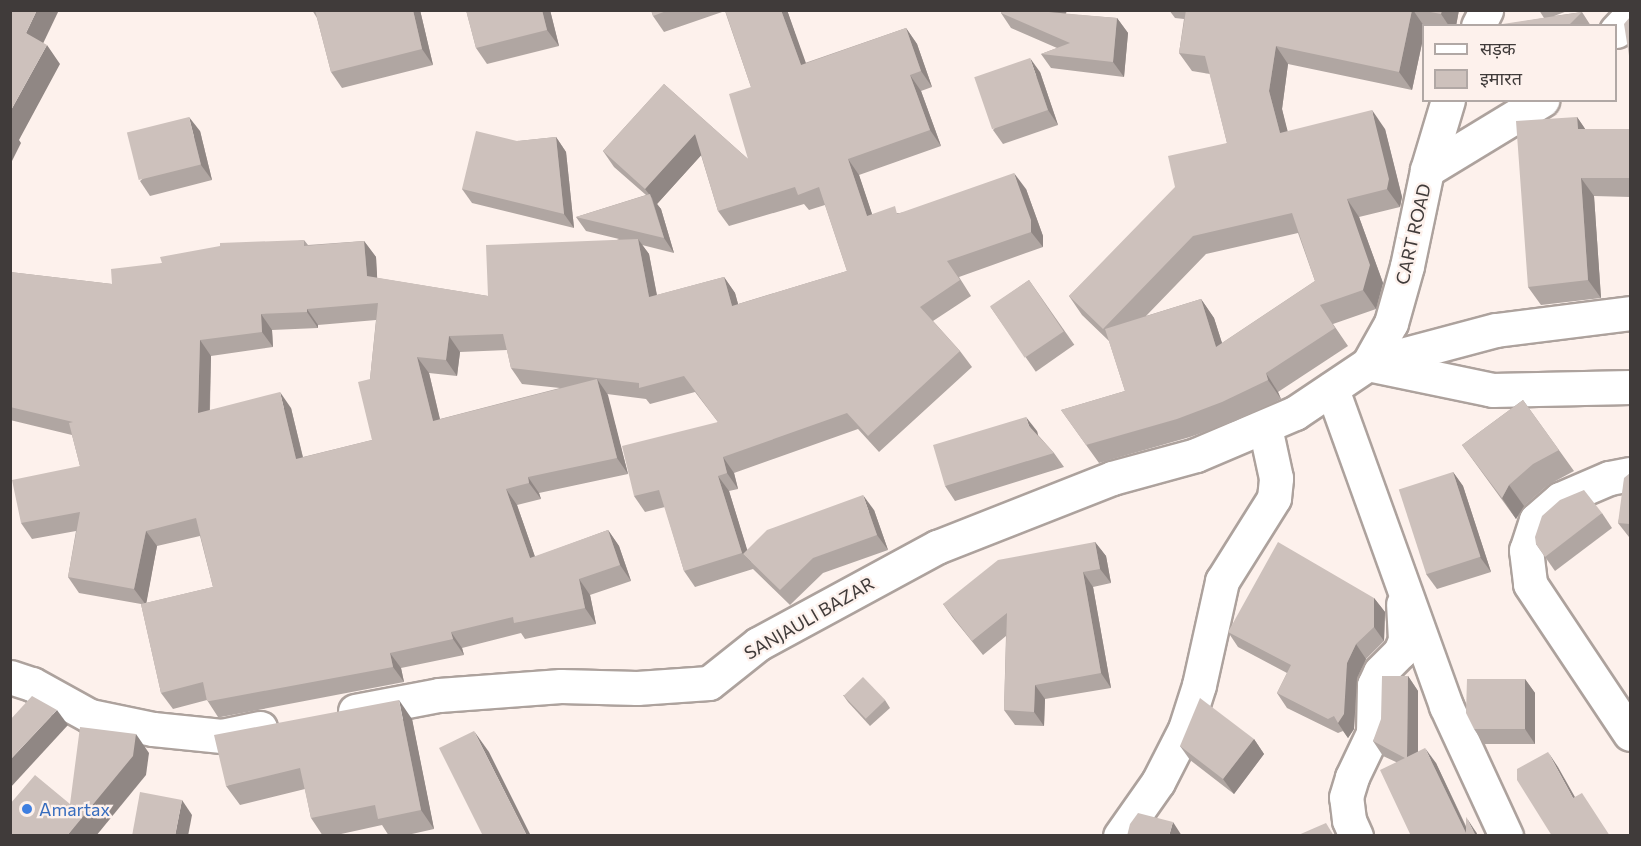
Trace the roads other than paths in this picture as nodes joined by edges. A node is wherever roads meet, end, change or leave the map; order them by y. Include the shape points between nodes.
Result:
1 (1486, 10) edge
2 (1630, 16) edge
3 (1479, 24) edge
4 (1617, 29) edge
5 (1447, 102) edge
6 (1539, 102) edge
7 (1427, 170) junction
8 (1630, 313) edge
9 (1368, 364) junction
10 (1630, 387) edge
11 (1332, 389) junction
12 (1265, 427) junction
13 (1630, 474) edge
14 (1399, 573) junction
15 (10, 677) edge
16 (325, 716) edge
17 (291, 723) edge
18 (1630, 734) edge
19 (1120, 836) edge
20 (1356, 836) edge
21 (1506, 836) edge

1 - 3 street
2 - 4 street
5 - 7 street, CART ROAD
6 - 7 street
7 - 9 street, CART ROAD via 1391,323
8 - 9 street via 1496,330
9 - 10 street via 1492,390
9 - 11 street, SANJAULI BAZAR
11 - 12 street, SANJAULI BAZAR
11 - 14 street
12 - 16 street, SANJAULI BAZAR via 1196,455 1112,478 938,547 759,644 709,683 637,688 561,686 439,695
12 - 19 street via 1276,478 1275,498 1222,581 1185,729 1158,782
13 - 18 street via 1609,478 1560,499 1536,520 1526,550 1530,584
14 - 20 street via 1405,640 1374,685 1372,733 1346,797
14 - 21 street via 1446,706
15 - 17 street via 32,684 90,716 153,729 222,736

